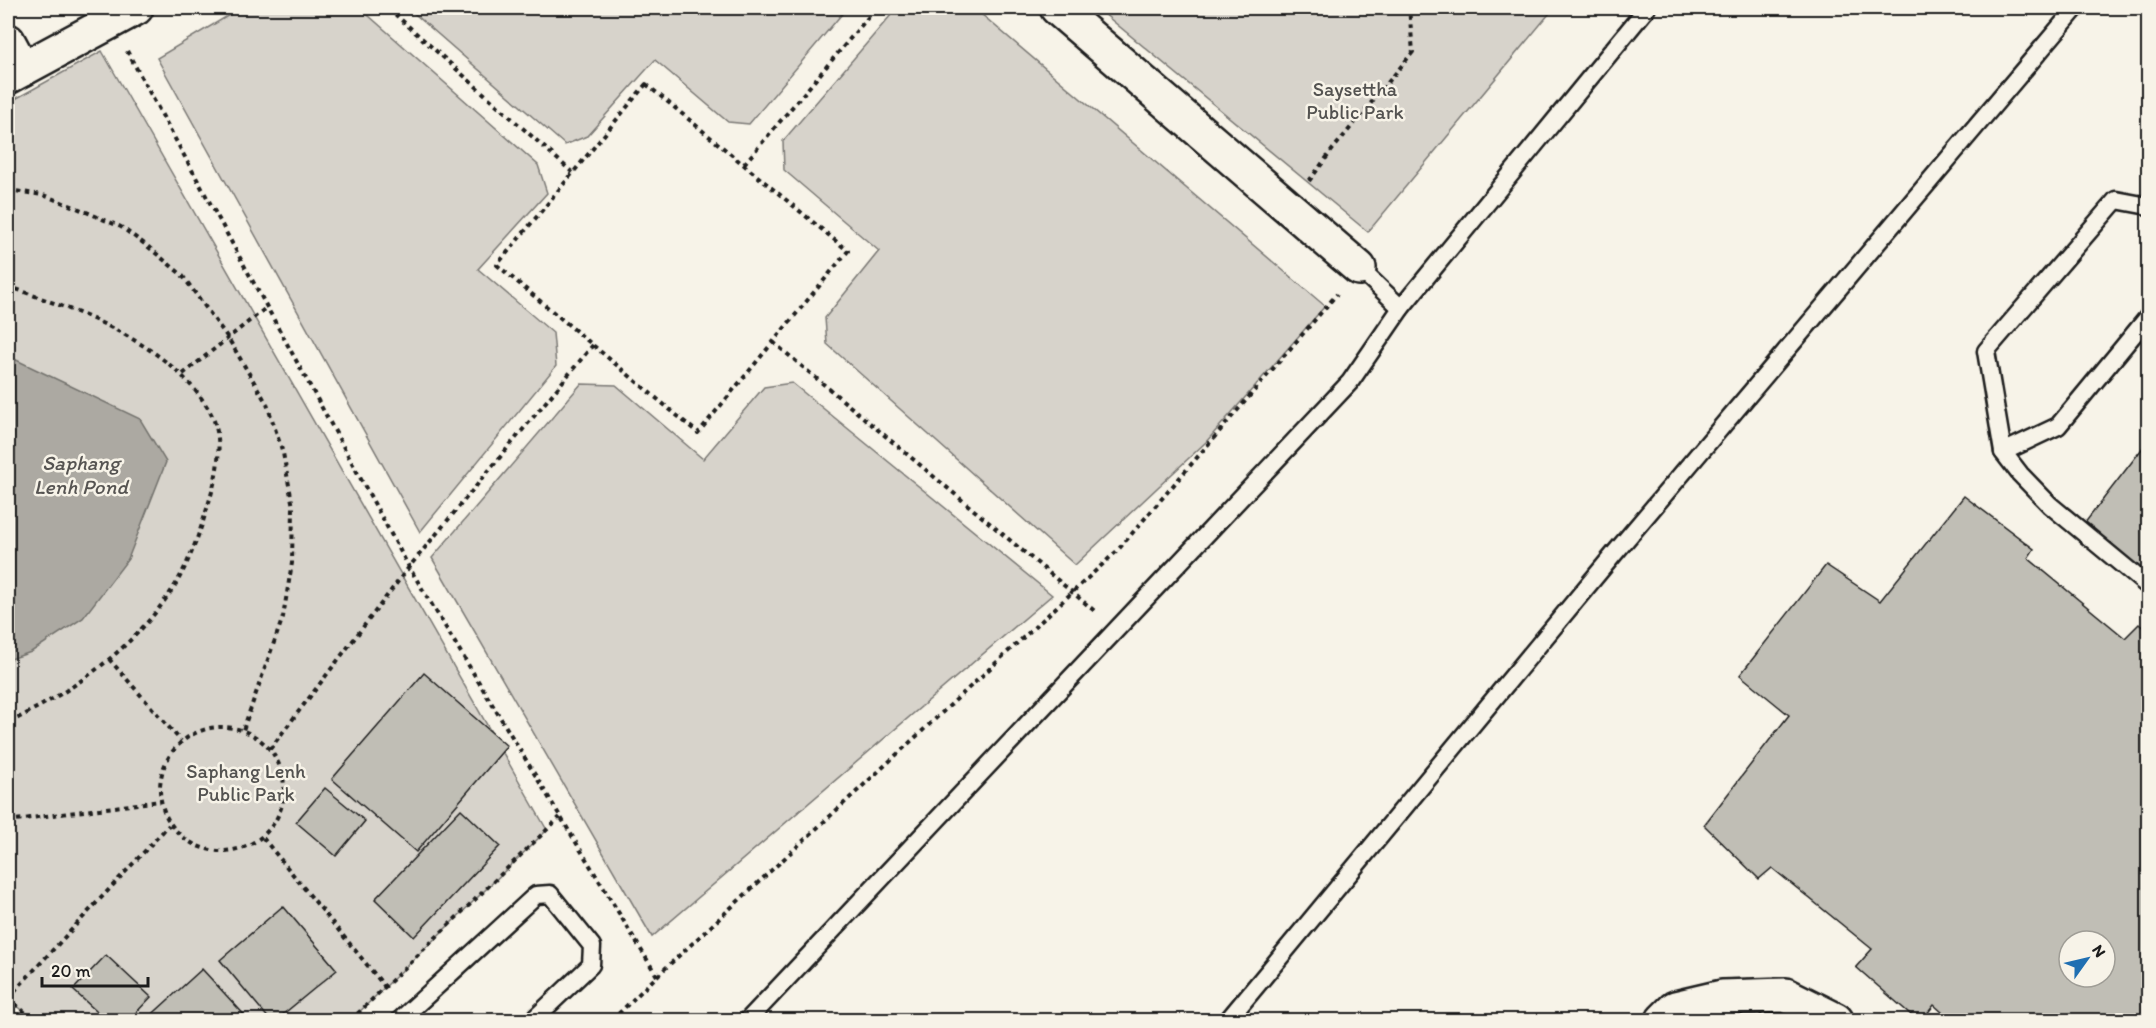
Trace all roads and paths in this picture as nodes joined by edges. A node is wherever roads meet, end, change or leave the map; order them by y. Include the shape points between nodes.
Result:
1 (388, 8) edge
2 (876, 8) edge
3 (1057, 8) edge
4 (1409, 8) edge
5 (1647, 8) edge
6 (2076, 8) edge
7 (123, 14) edge
8 (8, 41) edge
9 (15, 73) edge
10 (744, 164) junction
11 (573, 173) junction
12 (1310, 179) dead end
13 (8, 190) edge
14 (2148, 206) edge
15 (1359, 268) junction
16 (8, 286) edge
17 (267, 307) junction
18 (1401, 308) junction
19 (2148, 317) edge
20 (228, 338) junction
21 (773, 342) junction
22 (593, 345) junction
23 (183, 374) junction
24 (2003, 452) junction
25 (409, 567) junction
26 (2148, 586) edge
27 (1073, 592) junction
28 (1116, 630) junction
29 (109, 659) junction
30 (8, 722) edge
31 (243, 730) junction
32 (181, 741) junction
33 (270, 749) junction
34 (160, 801) junction
35 (560, 817) junction
36 (8, 821) edge
37 (169, 825) junction
38 (263, 838) junction
39 (657, 976) junction
40 (385, 987) junction
41 (404, 1016) edge
42 (34, 1020) edge
43 (351, 1020) edge
44 (533, 1020) edge
45 (612, 1020) edge
46 (748, 1020) edge
47 (1228, 1020) edge
48 (1663, 1020) edge
49 (1836, 1020) edge

1 - 11 path
2 - 10 path
3 - 15 street
4 - 12 path via 1413,52
5 - 18 lane
6 - 47 lane via 1622,545
7 - 9 street
7 - 17 path
8 - 9 street
10 - 11 path via 646,84
10 - 21 path via 848,251
11 - 22 path via 497,265
13 - 20 path via 43,195 121,227 182,275
14 - 24 lane via 2116,200 1986,351
15 - 18 lane
15 - 27 path via 1117,551
16 - 23 path via 97,321 146,347
17 - 20 path
17 - 25 path
18 - 28 lane via 1350,382
19 - 24 lane via 2058,426
20 - 23 path
20 - 31 path via 267,404 283,453 293,507 292,563 283,617
21 - 22 path via 698,433
21 - 27 path
22 - 25 path
23 - 29 path via 210,412 219,447 214,487 201,530 177,582 146,623
24 - 26 lane via 2050,505
25 - 33 path
25 - 35 path
27 - 28 path
27 - 39 path
28 - 46 lane
29 - 30 path via 66,692
29 - 32 path
31 - 32 path via 210,728
31 - 33 path
32 - 34 path via 162,768
33 - 38 path via 284,778 281,811
34 - 36 path
34 - 37 path
35 - 39 path
35 - 40 path
37 - 38 path via 201,849 233,851
37 - 42 path via 8,998
38 - 40 path
39 - 45 path
40 - 41 path
40 - 43 path
41 - 44 lane via 536,896 550,894 592,946 591,965
48 - 49 street via 1674,1008 1722,997 1786,995

